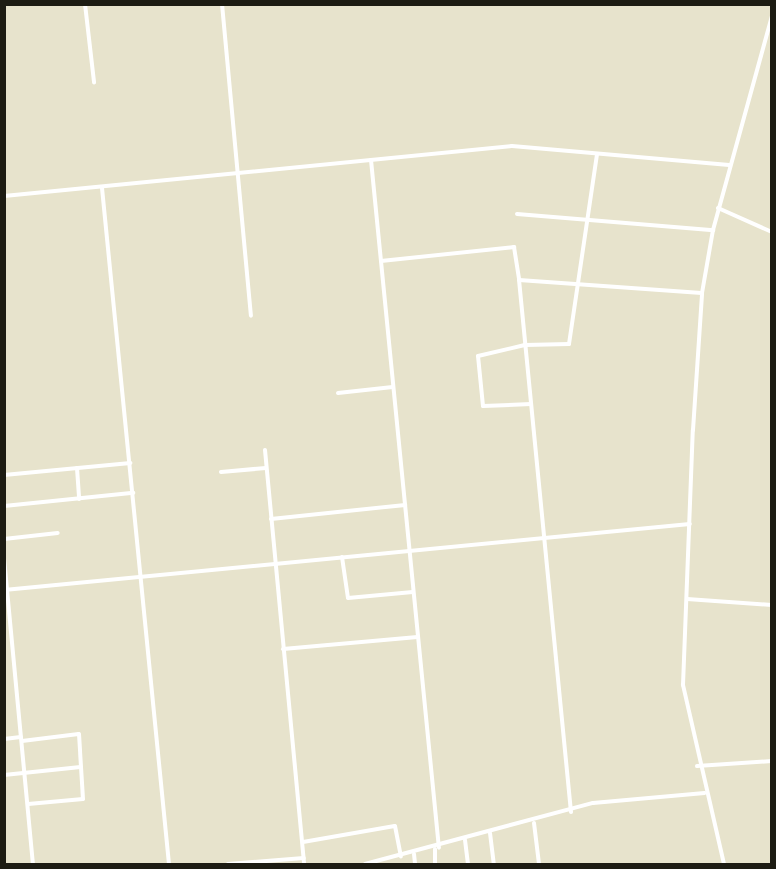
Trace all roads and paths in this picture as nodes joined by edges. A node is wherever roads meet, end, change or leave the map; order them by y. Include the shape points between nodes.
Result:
1 (85, 4) edge
2 (222, 4) edge
3 (771, 16) edge
4 (94, 82) dead end
5 (597, 155) junction
6 (371, 160) junction
7 (729, 165) junction
8 (237, 175) junction
9 (102, 188) junction
10 (4, 196) edge
11 (718, 208) junction
12 (517, 213) dead end
13 (587, 219) junction
14 (712, 230) junction
15 (771, 232) edge
16 (381, 261) junction
17 (519, 280) junction
18 (578, 283) junction
19 (702, 293) junction
20 (251, 316) dead end
21 (525, 345) junction
22 (393, 387) junction
23 (338, 393) dead end
24 (531, 404) junction
25 (265, 450) dead end
26 (130, 463) junction
27 (76, 468) junction
28 (266, 468) junction
29 (221, 472) dead end
30 (4, 475) edge
31 (133, 493) junction
32 (79, 499) junction
33 (4, 506) edge
34 (405, 506) junction
35 (271, 519) junction
36 (690, 524) junction
37 (58, 533) dead end
38 (4, 539) edge
39 (545, 540) junction
40 (410, 551) junction
41 (342, 557) junction
42 (4, 558) edge
43 (274, 566) junction
44 (142, 580) junction
45 (6, 590) edge
46 (413, 592) junction
47 (687, 599) junction
48 (771, 605) edge
49 (417, 637) junction
50 (283, 649) junction
51 (4, 739) edge
52 (21, 739) junction
53 (771, 761) edge
54 (698, 765) junction
55 (81, 767) junction
56 (25, 773) junction
57 (4, 774) edge
58 (705, 793) junction
59 (28, 804) junction
60 (571, 812) junction
61 (534, 823) junction
62 (490, 833) junction
63 (465, 840) junction
64 (303, 842) junction
65 (437, 848) junction
66 (414, 854) junction
67 (401, 856) junction
68 (304, 858) junction
69 (33, 864) edge
70 (169, 864) edge
71 (228, 864) edge
72 (304, 864) edge
73 (368, 864) edge
74 (415, 864) edge
75 (435, 864) edge
76 (468, 864) edge
77 (494, 864) edge
78 (539, 864) edge
79 (724, 864) edge

1 - 4 street
2 - 8 street
3 - 7 street
5 - 6 street via 512,146
5 - 7 street
5 - 13 street
6 - 8 street
6 - 16 street
7 - 11 street
8 - 9 street
8 - 20 street
9 - 10 street
9 - 26 street
11 - 14 street
11 - 15 street
12 - 13 street
13 - 14 street
13 - 18 street
14 - 19 street
16 - 17 street via 514,247
16 - 22 street
17 - 18 street
17 - 21 street
18 - 19 street
18 - 21 street via 568,344
19 - 36 street
21 - 24 street
21 - 24 street via 479,354 482,404
22 - 23 street
22 - 34 street
24 - 39 street
25 - 28 street
26 - 27 street
26 - 31 street
27 - 30 street
27 - 32 street
28 - 29 street
28 - 35 street
31 - 32 street
31 - 44 street
32 - 33 street
34 - 35 street
34 - 40 street
35 - 43 street
36 - 39 street
36 - 47 street
37 - 38 street
39 - 40 street
39 - 60 street
40 - 41 street
40 - 46 street
41 - 43 street
41 - 46 street via 348,598
42 - 45 street
43 - 44 street
43 - 50 street
44 - 45 street
44 - 70 street
45 - 52 street
46 - 49 street
47 - 48 street
47 - 54 street via 683,685
49 - 50 street
49 - 65 street
50 - 64 street
51 - 52 street
52 - 55 street via 79,734
52 - 56 street
53 - 54 street
54 - 58 street
55 - 56 street
55 - 59 street via 83,799
56 - 57 street
56 - 59 street
58 - 60 street via 593,803
58 - 79 street
59 - 69 street
60 - 61 street
61 - 62 street
61 - 78 street
62 - 63 street
62 - 77 street
63 - 65 street
63 - 76 street
64 - 67 street via 395,826
64 - 68 street
65 - 66 street
65 - 75 street
66 - 67 street
66 - 74 street
67 - 73 street
68 - 71 street
68 - 72 street

